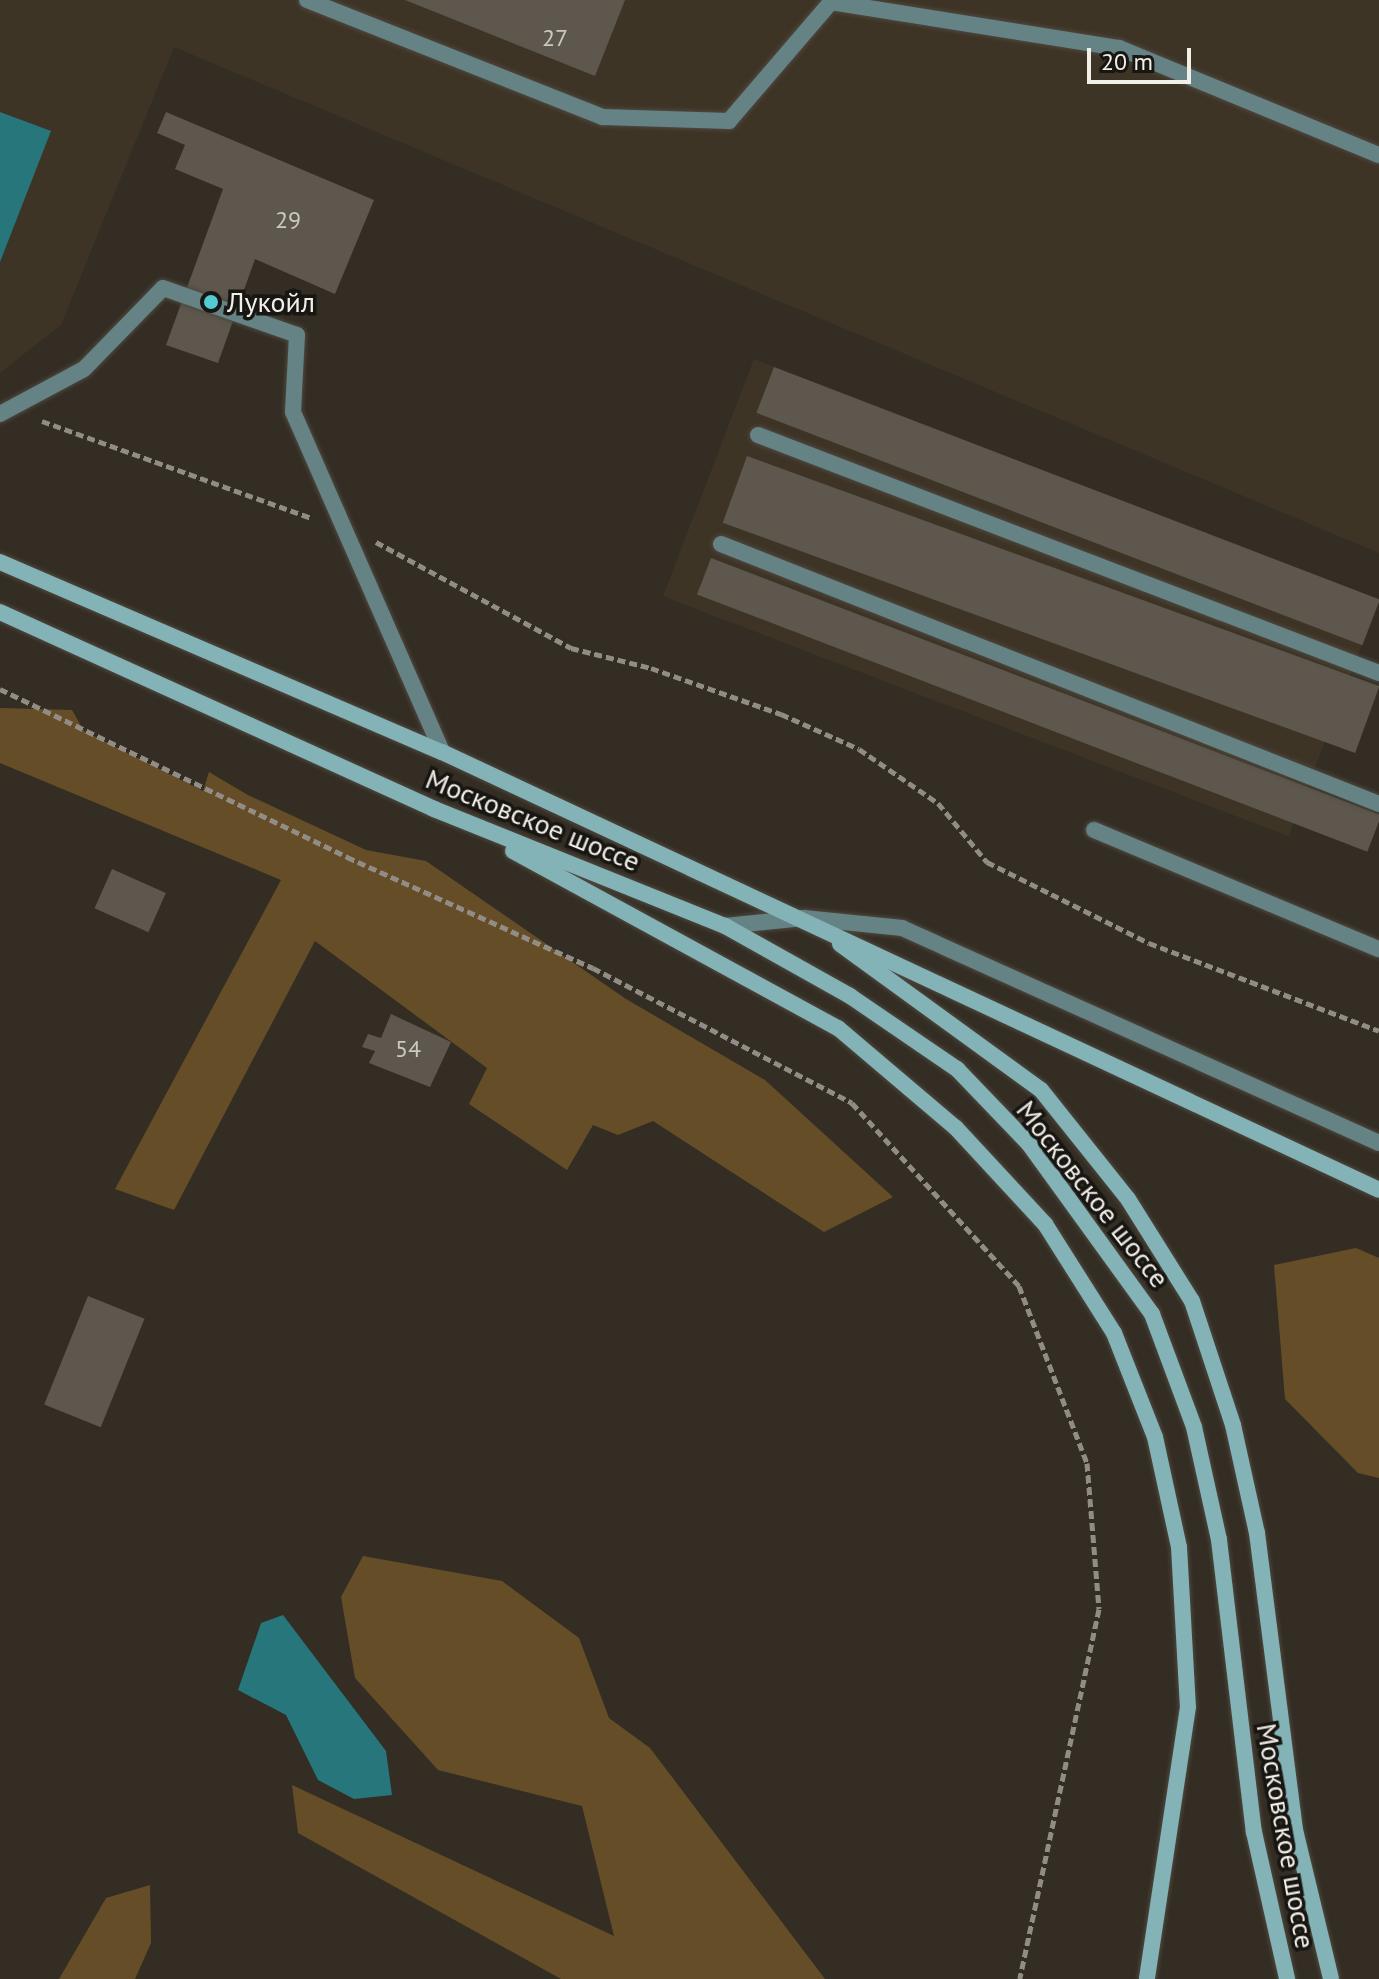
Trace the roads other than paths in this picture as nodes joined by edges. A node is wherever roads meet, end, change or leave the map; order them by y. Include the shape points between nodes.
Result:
1 (307, 0) edge
2 (1379, 155) edge
3 (5, 412) edge
4 (758, 435) dead end
5 (721, 544) dead end
6 (0, 562) edge
7 (0, 612) edge
8 (1379, 673) edge
9 (442, 752) junction
10 (1379, 804) edge
11 (434, 809) junction
12 (1094, 830) dead end
13 (804, 918) junction
14 (725, 926) junction
15 (1379, 949) edge
16 (1379, 1143) edge
17 (1379, 1190) edge
18 (1147, 1979) edge
19 (1287, 1979) edge
20 (1331, 1979) edge

1 - 2 street via 603,117 729,121 831,2 1119,48
3 - 9 street via 84,369 163,288 297,335 293,412
4 - 8 street
5 - 10 street
6 - 9 main road, Московское шоссе
7 - 11 main road, Московское шоссе
9 - 13 main road, Московское шоссе
11 - 14 main road, Московское шоссе
11 - 18 main road via 838,1028 956,1128 1045,1224 1114,1333 1155,1437 1179,1547 1188,1707
12 - 15 street
13 - 14 street
13 - 16 street via 902,928
13 - 17 main road via 1126,1076
13 - 20 main road via 1041,1090 1128,1199 1192,1301 1233,1425 1257,1533 1295,1830
14 - 19 main road, Московское шоссе via 850,996 957,1069 1029,1144 1152,1314 1194,1427 1219,1540 1254,1832

